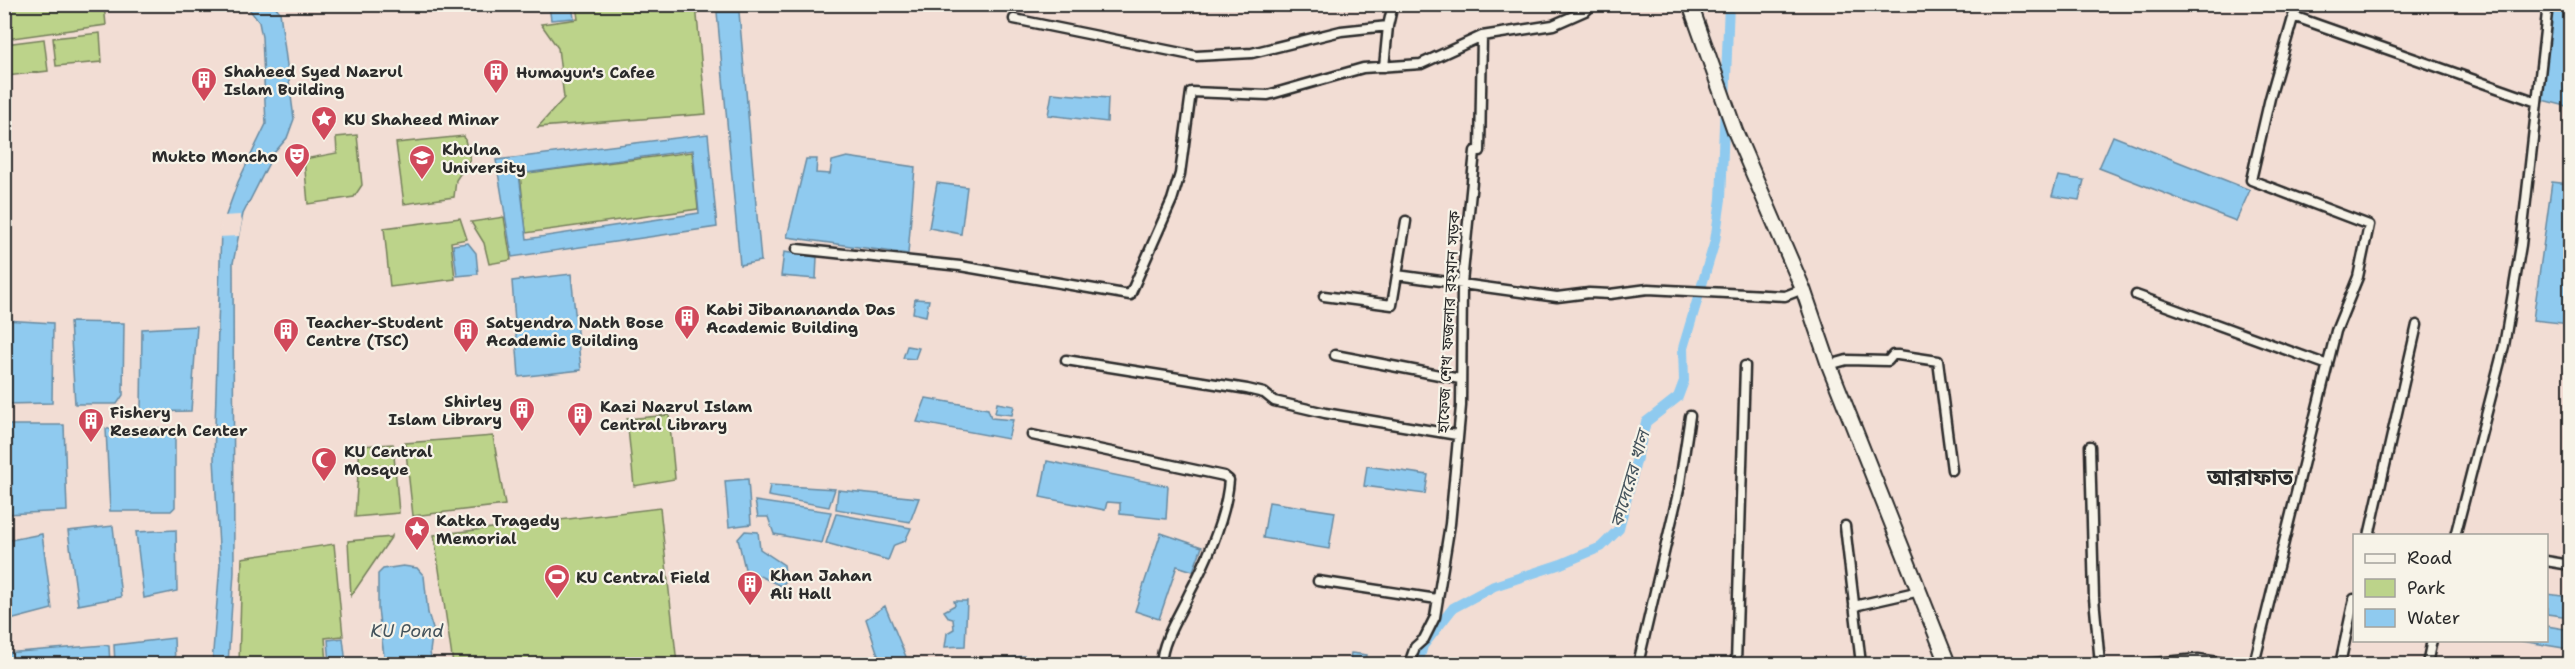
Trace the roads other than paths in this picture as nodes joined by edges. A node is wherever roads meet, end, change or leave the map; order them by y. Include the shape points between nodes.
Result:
1 (1393, 4) edge
2 (1592, 4) edge
3 (1690, 4) edge
4 (2297, 4) edge
5 (2548, 4) edge
6 (2293, 16) junction
7 (1014, 19) dead end
8 (1388, 26) junction
9 (1482, 36) junction
10 (1384, 68) junction
11 (2537, 102) junction
12 (1406, 221) dead end
13 (797, 249) dead end
14 (1397, 276) junction
15 (1462, 283) junction
16 (1803, 289) junction
17 (2136, 295) dead end
18 (1324, 296) dead end
19 (2416, 324) dead end
20 (1335, 356) dead end
21 (1066, 360) dead end
22 (1829, 365) junction
23 (2328, 365) junction
24 (1745, 366) dead end
25 (1461, 379) junction
26 (1690, 416) dead end
27 (1032, 435) dead end
28 (1457, 435) junction
29 (2090, 446) dead end
30 (1952, 470) dead end
31 (1845, 526) dead end
32 (2369, 534) edge
33 (2456, 534) edge
34 (2548, 561) edge
35 (2571, 565) edge
36 (1318, 581) dead end
37 (1920, 591) junction
38 (1437, 599) junction
39 (1854, 606) junction
40 (2353, 608) edge
41 (2432, 642) edge
42 (1161, 664) edge
43 (1409, 664) edge
44 (1638, 664) edge
45 (1737, 664) edge
46 (1861, 664) edge
47 (1948, 664) edge
48 (2100, 664) edge
49 (2142, 664) edge
50 (2232, 664) edge
51 (2254, 664) edge
52 (2340, 664) edge
53 (2427, 664) edge

1 - 8 street
2 - 9 street via 1553,25
3 - 16 main road via 1735,132
4 - 6 street
5 - 11 street
6 - 11 street
6 - 23 street via 2251,180 2369,225 2358,277 2336,331
7 - 8 street via 1196,56 1252,52 1341,31
8 - 10 street
9 - 10 street via 1421,64
9 - 15 street, হাফেজ শেখ ফজলার রহমান সড়ক via 1480,151 1475,152
10 - 13 street via 1363,68 1268,95 1191,92 1180,174 1130,295 960,266
11 - 33 street via 2521,245 2504,346
12 - 14 street
14 - 15 street
14 - 18 street via 1392,305
15 - 16 street via 1557,297 1643,289 1785,296
15 - 25 street, হাফেজ শেখ ফজলার রহমান সড়ক
16 - 22 main road
17 - 23 street
19 - 32 street
20 - 25 street
21 - 28 street via 1247,389 1264,393 1274,401 1325,413
22 - 30 street via 1847,360 1888,362 1893,355 1938,361
22 - 37 main road
23 - 51 street
24 - 45 street
25 - 28 street, হাফেজ শেখ ফজলার রহমান সড়ক
26 - 44 street via 1679,489
27 - 42 street via 1229,480 1227,498 1202,570 1171,632
28 - 38 street, হাফেজ শেখ ফজলার রহমান সড়ক via 1450,524
29 - 48 street
31 - 39 street
34 - 35 street
36 - 38 street
37 - 39 street
37 - 47 main road
38 - 43 street, হাফেজ শেখ ফজলার রহমান সড়ক via 1435,616
39 - 46 street
40 - 52 street
41 - 53 street
49 - 50 street via 2198,659

